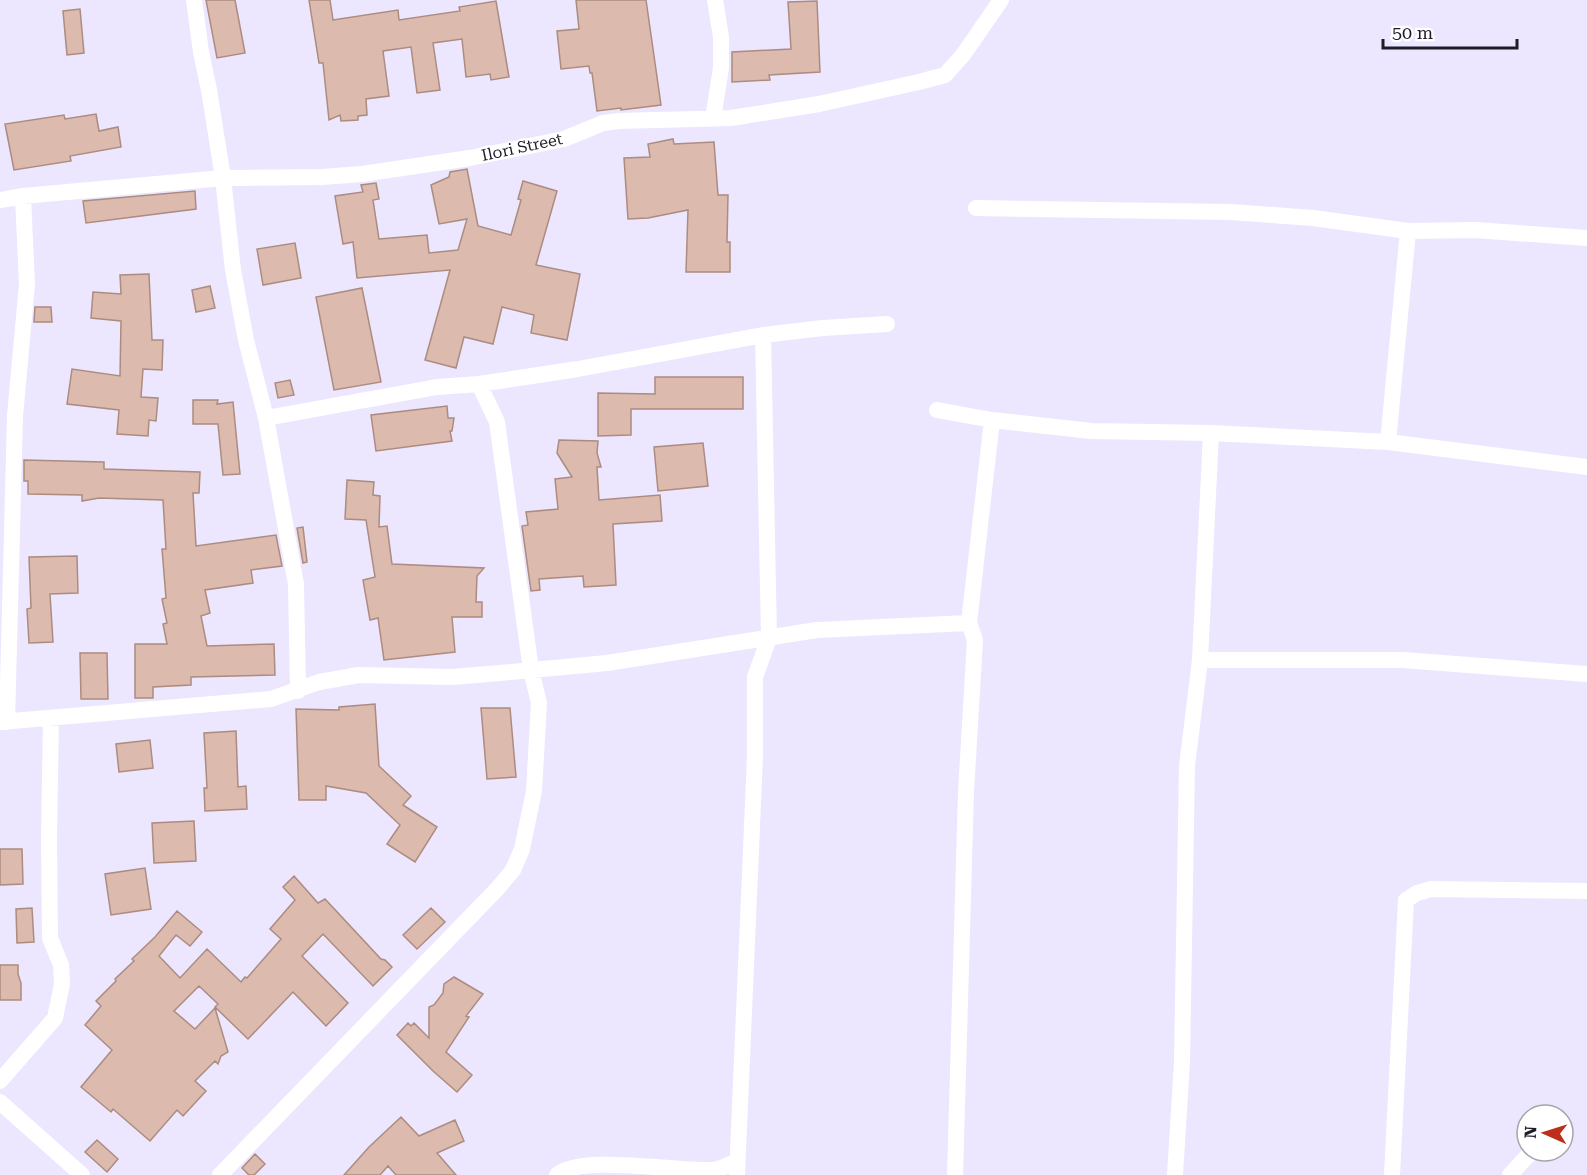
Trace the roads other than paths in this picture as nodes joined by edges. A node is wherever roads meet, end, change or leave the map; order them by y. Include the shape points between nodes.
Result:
1 (194, 0) edge
2 (715, 0) edge
3 (1001, 0) edge
4 (713, 118) junction
5 (223, 178) junction
6 (23, 196) junction
7 (0, 200) edge
8 (976, 208) dead end
9 (1408, 231) junction
10 (1587, 238) edge
11 (887, 324) dead end
12 (763, 335) junction
13 (479, 384) junction
14 (937, 410) dead end
15 (266, 418) junction
16 (993, 420) junction
17 (1211, 433) junction
18 (1388, 442) junction
19 (1587, 467) edge
20 (969, 623) junction
21 (769, 638) junction
22 (1200, 660) junction
23 (531, 670) junction
24 (1587, 674) edge
25 (298, 691) junction
26 (51, 718) junction
27 (4, 722) edge
28 (1587, 891) edge
29 (0, 1081) edge
30 (0, 1102) edge
31 (1521, 1163) edge
32 (737, 1168) edge
33 (717, 1173) edge
34 (82, 1175) edge
35 (220, 1175) edge
36 (557, 1175) edge
37 (955, 1175) edge
38 (1175, 1175) edge
39 (1392, 1175) edge
40 (1510, 1175) edge

1 - 5 street
2 - 4 street via 721,68
3 - 4 street, Ilori Street via 945,75 819,104
4 - 5 street, Ilori Street via 603,123 564,139 362,174
5 - 6 street, Ilori Street
5 - 15 street via 235,281
6 - 7 street, Ilori Street
6 - 27 street via 27,284 15,416
8 - 9 street via 1230,212
9 - 10 street via 1475,230
9 - 18 street
11 - 12 street
12 - 13 street
12 - 21 street
13 - 15 street via 437,387
13 - 23 street via 497,422
14 - 16 street
15 - 25 street via 296,584
16 - 17 street via 1090,430
16 - 20 street
17 - 18 street
17 - 22 street
18 - 19 street
20 - 21 street via 816,630
20 - 37 street via 975,640 966,792
21 - 23 street via 607,663
21 - 32 street via 755,677
22 - 24 street via 1403,660
22 - 38 street via 1187,766 1182,1062
23 - 25 street via 452,677 359,675 319,682
23 - 35 street via 539,703 534,791 522,849 513,870
25 - 26 street via 272,699
26 - 27 street
26 - 29 street via 50,938 61,965 62,984 54,1018
28 - 39 street via 1431,889 1406,900
30 - 34 street
31 - 40 street
32 - 33 street
33 - 36 street via 584,1164

